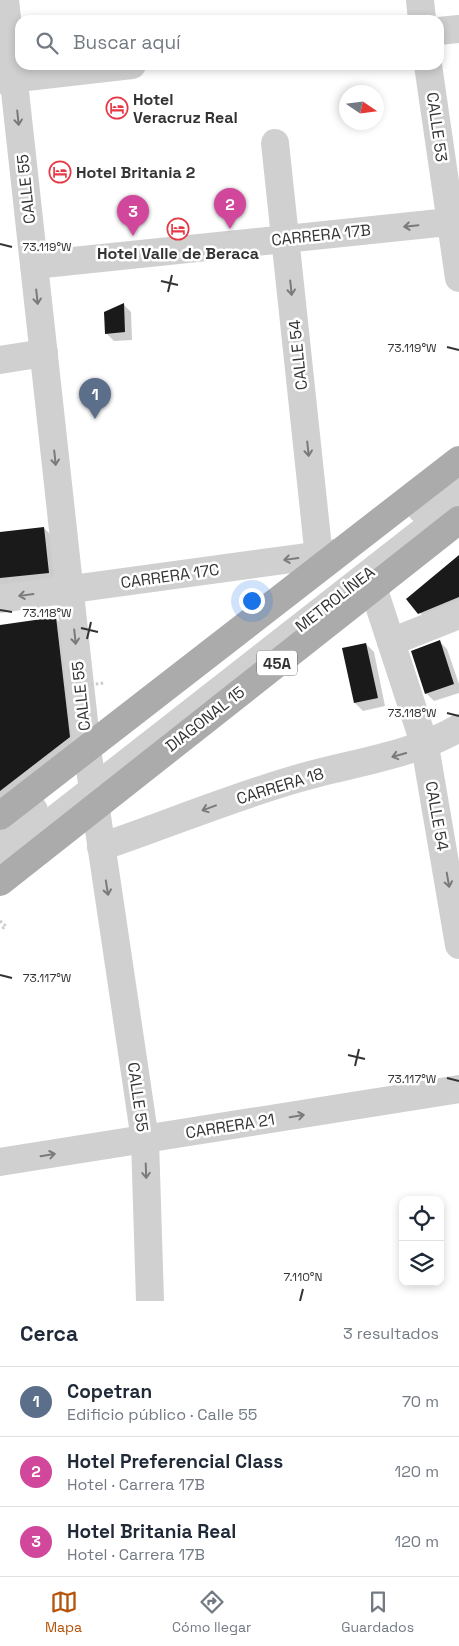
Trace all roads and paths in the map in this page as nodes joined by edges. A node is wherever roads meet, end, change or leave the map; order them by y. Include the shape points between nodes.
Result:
1 (5, 0) edge
2 (420, 0) edge
3 (422, 15) edge
4 (459, 29) edge
5 (444, 30) edge
6 (87, 70) edge
7 (429, 70) edge
8 (7, 79) edge
9 (449, 137) edge
10 (275, 143) dead end
11 (455, 221) edge
12 (286, 239) junction
13 (34, 265) junction
14 (459, 278) edge
15 (44, 353) junction
16 (0, 360) edge
17 (459, 460) edge
18 (459, 479) edge
19 (459, 503) edge
20 (459, 520) edge
21 (326, 558) junction
22 (373, 588) junction
23 (70, 589) junction
24 (0, 599) edge
25 (459, 615) edge
26 (391, 642) junction
27 (104, 683) dead end
28 (66, 688) dead end
29 (459, 728) edge
30 (425, 746) junction
31 (91, 777) junction
32 (0, 816) edge
33 (0, 837) edge
34 (101, 847) junction
35 (0, 862) edge
36 (0, 882) edge
37 (0, 921) edge
38 (0, 930) edge
39 (459, 945) edge
40 (459, 1089) edge
41 (145, 1140) junction
42 (0, 1162) edge
43 (150, 1301) edge

1 - 8 street, CALLE 55
2 - 3 street
4 - 5 street
6 - 8 street
7 - 9 street, CALLE 53
8 -> 13 street, CALLE 55
9 - 11 street, CALLE 53
10 - 12 street, CALLE 54
11 -> 12 street, CARRERA 17B
11 - 14 street, CALLE 53
12 - 13 street, CARRERA 17B
12 -> 21 street, CALLE 54
13 -> 15 street, CALLE 55
15 - 16 street
15 -> 23 street, CALLE 55
17 - 21 main road, DIAGONAL 15 / 45A
18 - 31 street, METROLÍNEA
19 - 31 street, METROLÍNEA
20 - 22 main road, DIAGONAL 15 / 45A
21 -> 23 street, CARRERA 17C
21 - 31 main road, DIAGONAL 15 / 45A
22 - 26 street, CALLE 54
22 - 31 main road, DIAGONAL 15 / 45A
23 -> 24 street, CARRERA 17C
23 -> 31 street, CALLE 55
25 - 26 street
26 - 30 street, CALLE 54
27 - 28 path, bridge
29 - 30 street, CARRERA 18
30 -> 34 street, CARRERA 18 via 281,783
30 -> 39 street, CALLE 54
31 - 32 main road, DIAGONAL 15 / 45A
31 - 33 street, METROLÍNEA
31 - 34 street, CALLE 55
31 - 35 street, METROLÍNEA
31 - 36 main road, DIAGONAL 15 / 45A
34 -> 41 street, CALLE 55
37 - 38 path via 6,926
41 -> 40 street, CARRERA 21
42 -> 41 street, CARRERA 21
41 -> 43 street, CALLE 55

